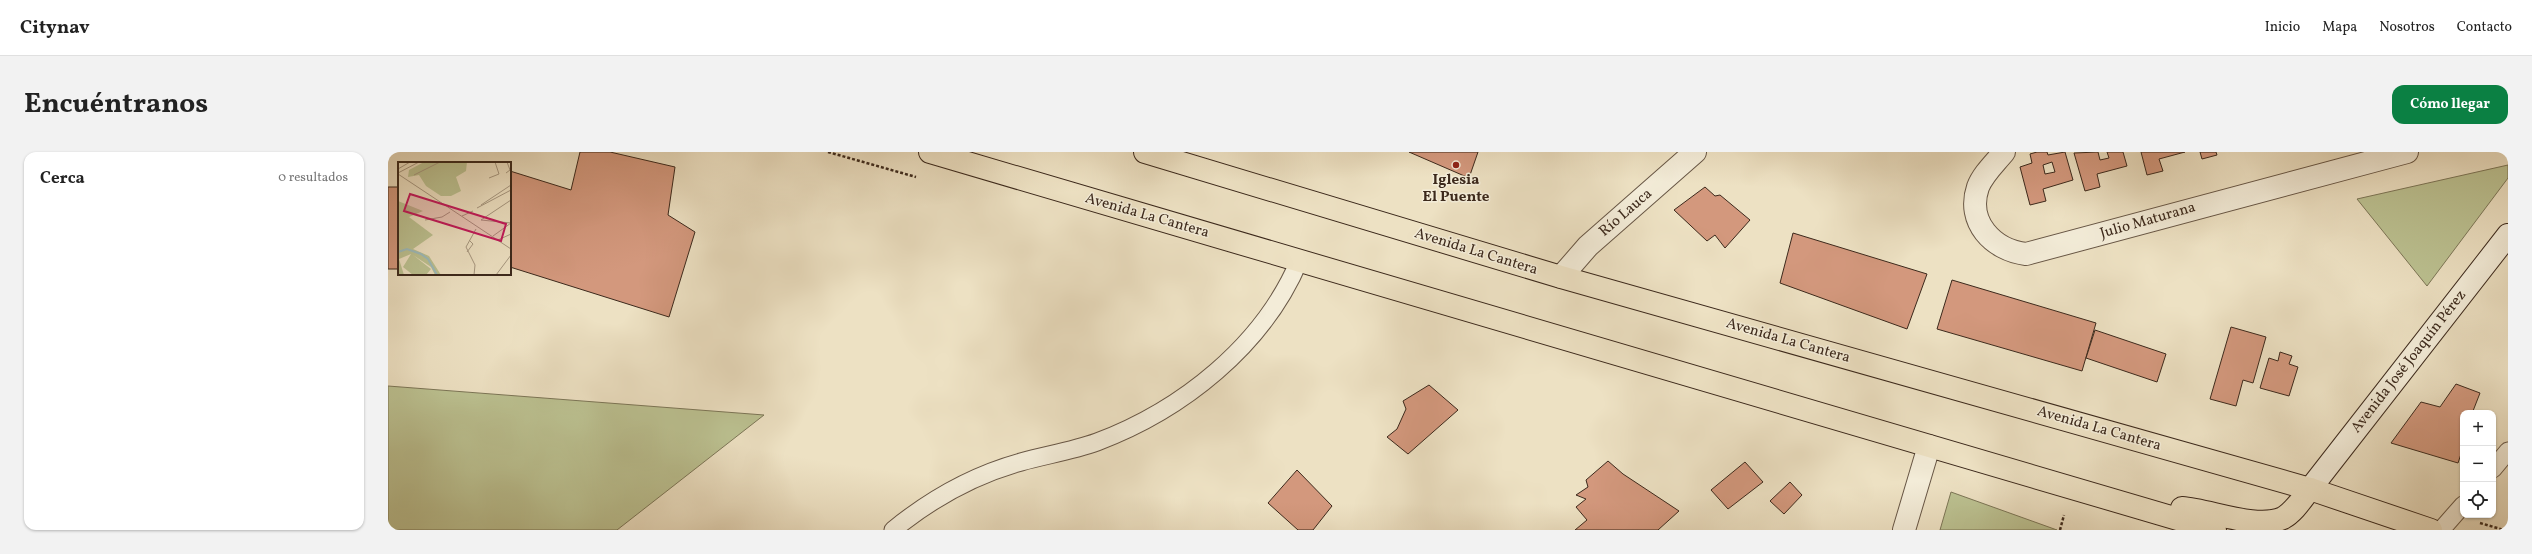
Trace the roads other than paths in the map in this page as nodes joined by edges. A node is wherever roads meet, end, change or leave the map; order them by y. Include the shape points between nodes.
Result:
1 (930, 152) edge
2 (1144, 152) edge
3 (1695, 152) edge
4 (2004, 152) edge
5 (2407, 152) edge
6 (2508, 235) edge
7 (1299, 261) junction
8 (1560, 277) junction
9 (1929, 446) junction
10 (2508, 451) edge
11 (2496, 465) edge
12 (2310, 489) junction
13 (2129, 504) junction
14 (2460, 508) edge
15 (893, 530) edge
16 (1904, 530) edge
17 (2215, 530) edge
18 (2431, 530) edge
19 (2441, 530) edge

1 - 7 highway, Avenida La Cantera
2 - 8 highway, Avenida La Cantera
3 - 8 street, Río Lauca via 1588,246
4 - 5 street, Julio Maturana via 1978,186 1976,211 1979,224 1998,246 2011,252 2026,254
6 - 12 street, Avenida José Joaquín Pérez
7 - 9 highway, Avenida La Cantera
7 - 15 lane via 1279,302 1260,327 1200,385 1167,407 1097,442 982,475 912,514
8 - 12 highway, Avenida La Cantera
9 - 13 highway, Avenida La Cantera
9 - 16 street
10 - 11 lane
12 - 13 highway via 2294,509 2282,518 2260,522 2188,508
12 - 18 highway, Avenida La Cantera
13 - 17 highway, Avenida La Cantera
14 - 19 lane

